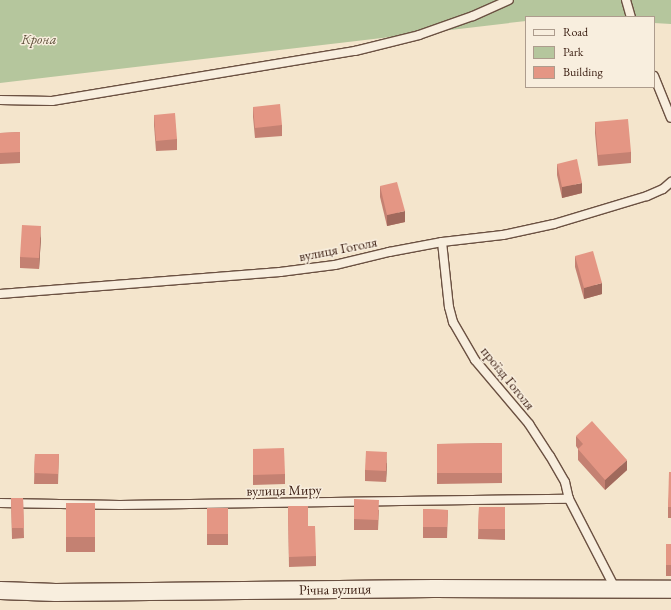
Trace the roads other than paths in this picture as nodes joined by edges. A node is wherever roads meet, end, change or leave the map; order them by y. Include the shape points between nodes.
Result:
1 (509, 0) edge
2 (626, 0) edge
3 (631, 16) edge
4 (655, 78) edge
5 (0, 100) edge
6 (671, 118) edge
7 (671, 182) edge
8 (442, 242) junction
9 (0, 294) edge
10 (569, 499) junction
11 (0, 503) edge
12 (615, 588) junction
13 (671, 589) edge
14 (0, 590) edge

1 - 5 lane via 419,35 355,51 52,101
2 - 3 lane
4 - 6 lane
7 - 8 lane, вулиця Гоголя via 663,190 647,196 554,224 503,235
8 - 9 lane, вулиця Гоголя via 335,264 280,272
8 - 10 lane, проїзд Гоголя via 449,307 454,322 475,360 524,419 550,456 565,482
10 - 11 lane, вулиця Миру via 120,505
10 - 12 lane, проїзд Гоголя
12 - 13 street, Річна вулиця
12 - 14 street, Річна вулиця via 56,592

